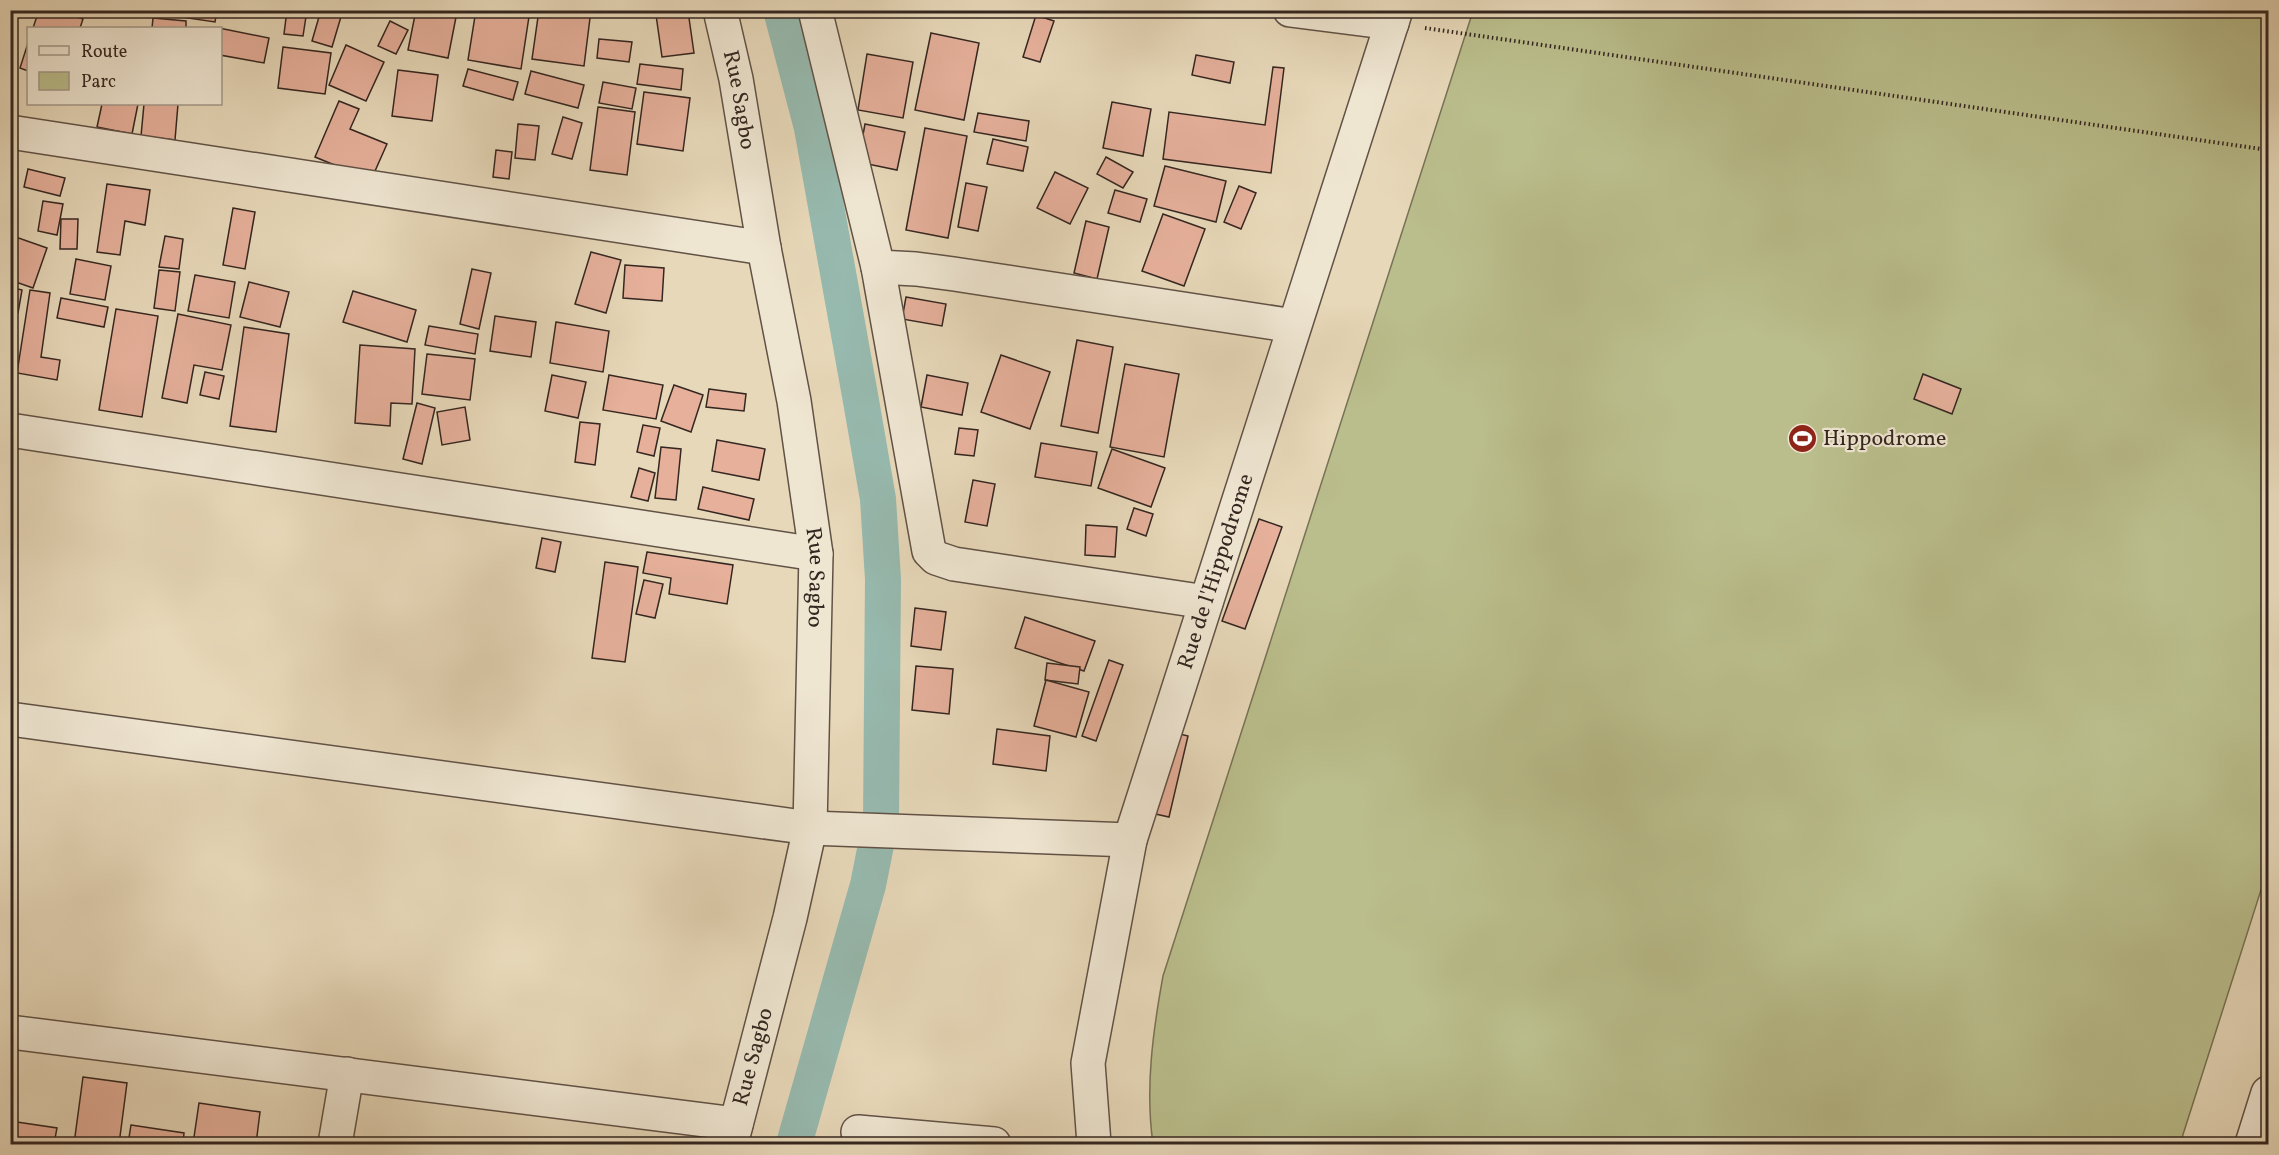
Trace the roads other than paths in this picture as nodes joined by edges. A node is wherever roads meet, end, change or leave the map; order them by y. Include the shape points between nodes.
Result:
1 (720, 10) edge
2 (815, 10) edge
3 (1290, 10) edge
4 (1394, 17) edge
5 (10, 132) edge
6 (764, 248) junction
7 (878, 267) junction
8 (1294, 326) junction
9 (10, 430) edge
10 (816, 554) junction
11 (1206, 602) junction
12 (10, 719) edge
13 (810, 828) junction
14 (1130, 840) junction
15 (10, 1032) edge
16 (347, 1074) junction
17 (2268, 1093) edge
18 (858, 1132) dead end
19 (734, 1134) edge
20 (335, 1144) edge
21 (994, 1144) edge
22 (1094, 1144) edge
23 (2252, 1144) edge

1 - 6 street, Rue Sagbo via 736,79
2 - 7 street
3 - 4 street
4 - 8 street, Rue de l'Hippodrome
5 - 6 street
6 - 10 street, Rue Sagbo via 794,401
7 - 8 street via 926,270
7 - 11 street via 929,551 954,564
8 - 11 street, Rue de l'Hippodrome
9 - 10 street
10 - 13 street, Rue Sagbo
11 - 14 street, Rue de l'Hippodrome
12 - 13 street
13 - 14 street
13 - 19 street, Rue Sagbo
14 - 22 street, Rue de l'Hippodrome via 1088,1063
15 - 16 street
16 - 19 street
16 - 20 street
17 - 23 street
18 - 21 street

